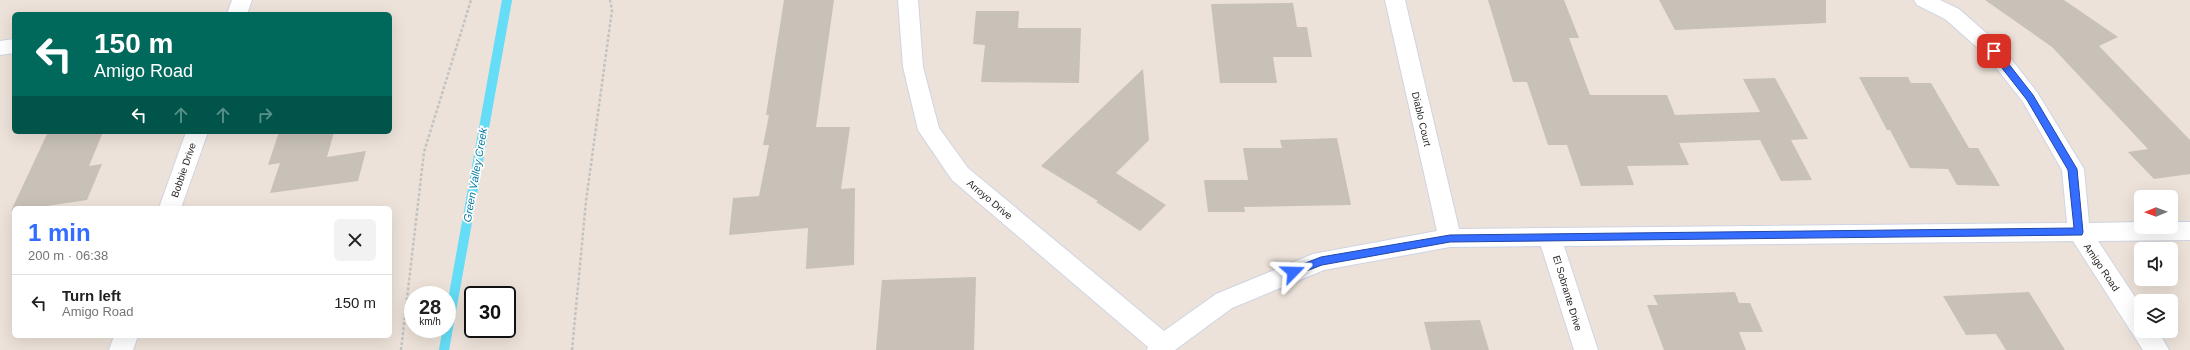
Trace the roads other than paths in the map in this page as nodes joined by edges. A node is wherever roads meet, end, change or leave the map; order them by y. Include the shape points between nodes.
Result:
1 (242, 0) edge
2 (908, 0) edge
3 (1395, 0) edge
4 (1924, 0) edge
5 (238, 12) edge
6 (12, 46) edge
7 (0, 48) edge
8 (195, 134) edge
9 (171, 206) edge
10 (2190, 231) edge
11 (2079, 232) junction
12 (1550, 237) junction
13 (1450, 238) junction
14 (2134, 315) edge
15 (125, 338) edge
16 (2149, 338) edge
17 (1161, 347) edge
18 (121, 350) edge
19 (1586, 350) edge
20 (2157, 350) edge

1 - 5 street
2 - 17 street, Arroyo Drive via 913,67 929,130 960,174
3 - 13 street, Diablo Court
4 - 11 street, Amigo Road via 1952,14 1994,51 2030,97 2072,169
6 - 7 street
8 - 9 street, Bobbie Drive
10 - 11 street
11 - 12 street
11 - 14 street, Amigo Road
12 - 13 street
12 - 19 street, El Sobrante Drive
13 - 17 street via 1321,261 1224,300
15 - 18 street
16 - 20 street

